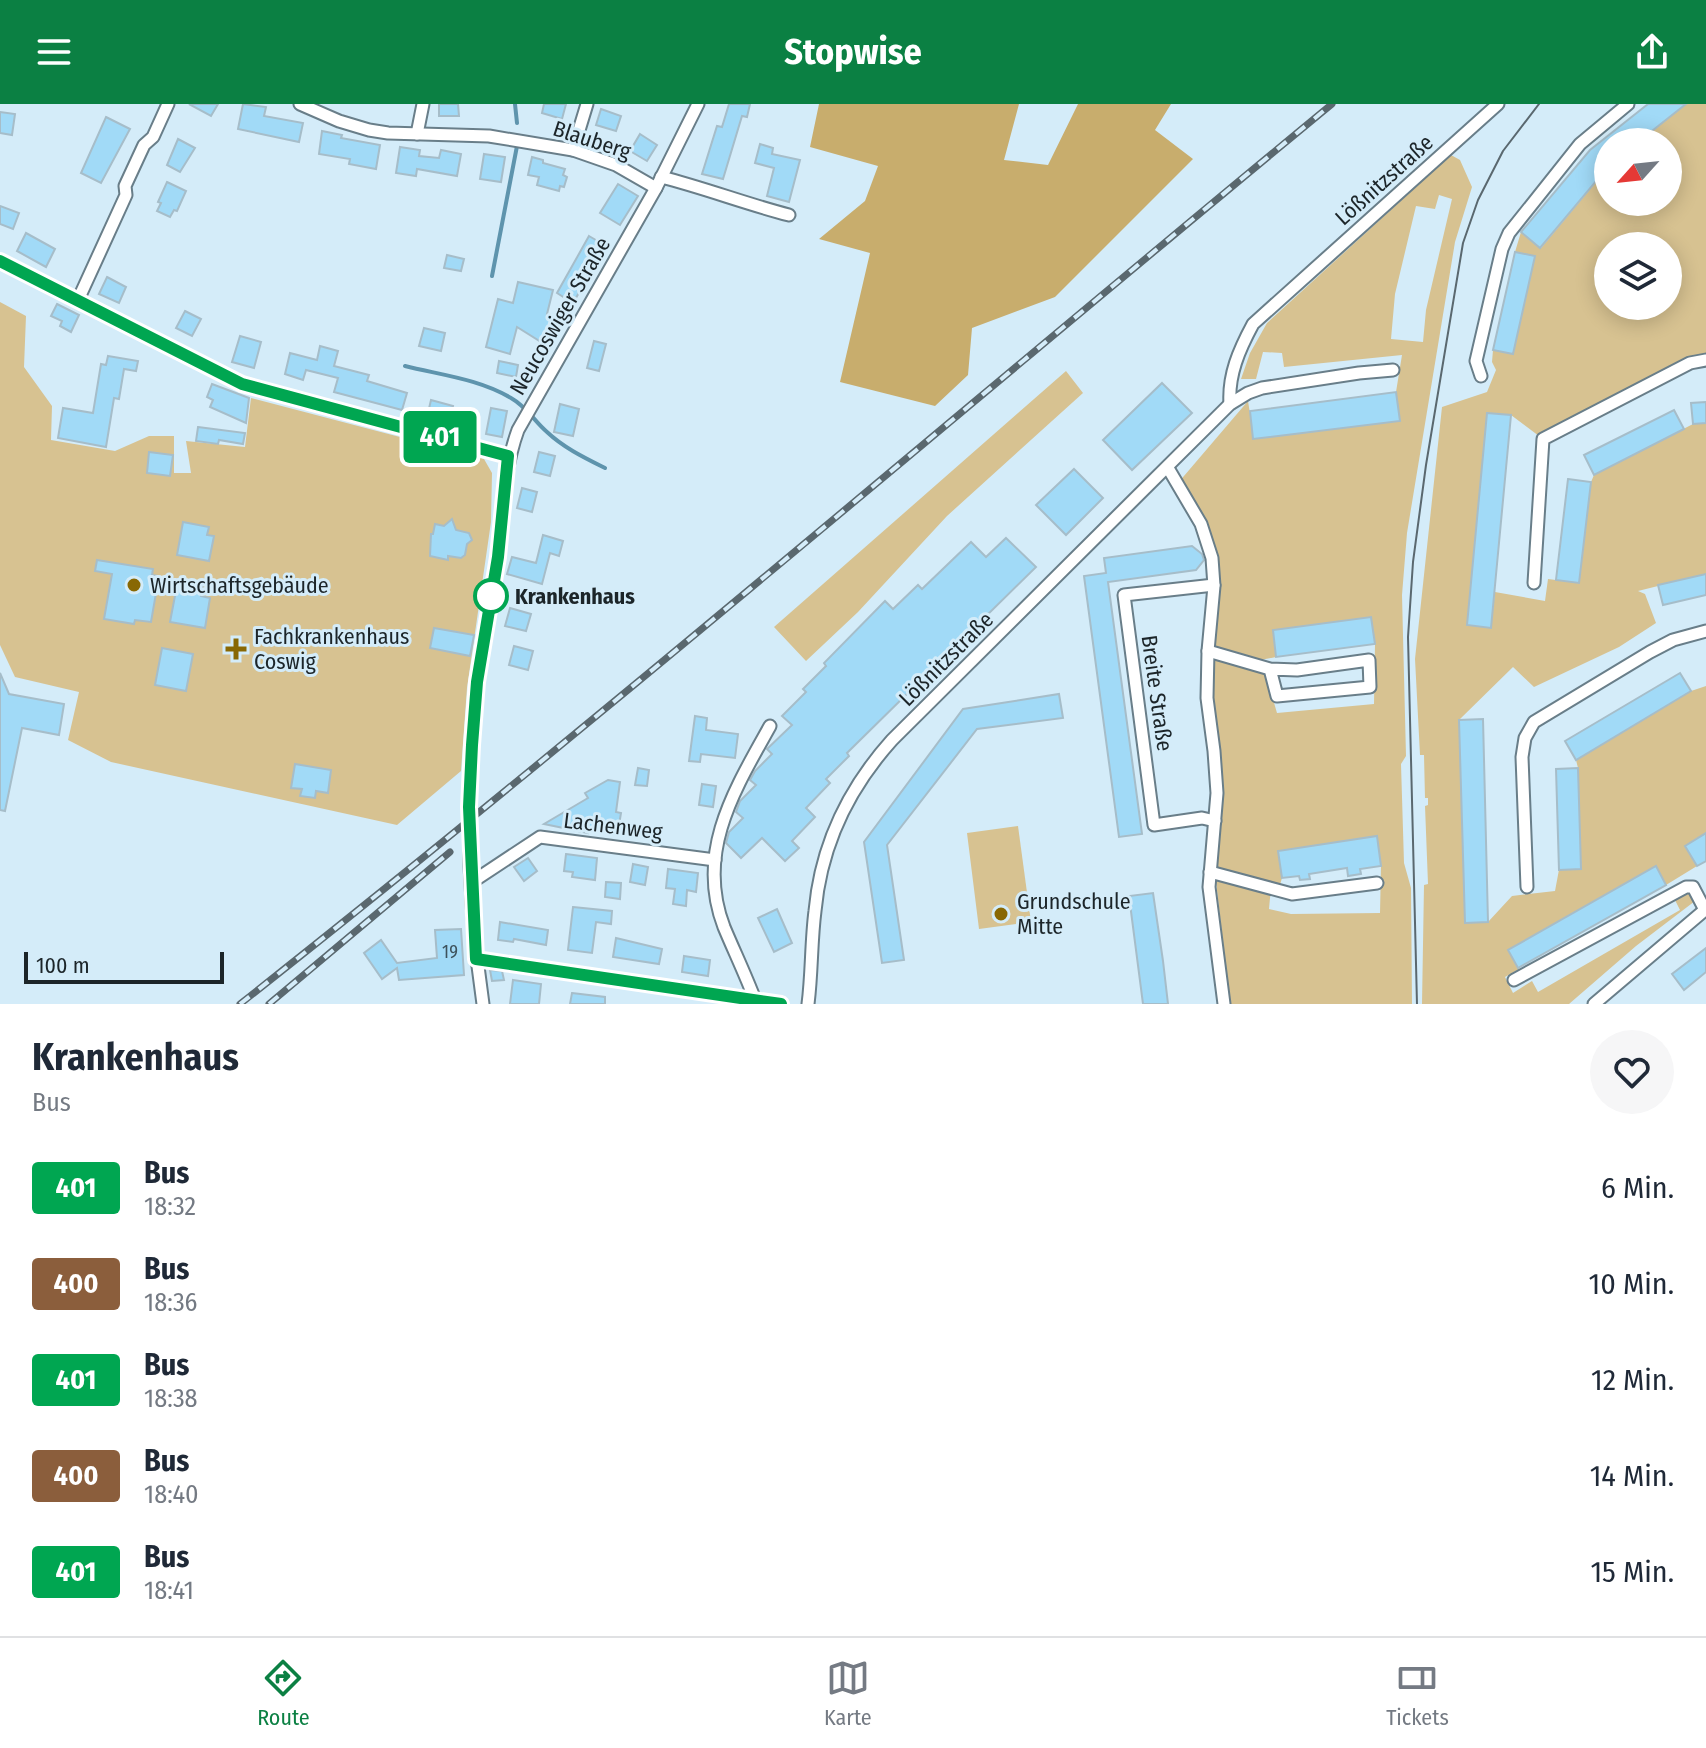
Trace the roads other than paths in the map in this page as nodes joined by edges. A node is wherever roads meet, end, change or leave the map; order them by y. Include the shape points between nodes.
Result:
1 (168, 104) edge
2 (300, 104) edge
3 (423, 104) edge
4 (587, 104) edge
5 (698, 104) edge
6 (1498, 104) edge
7 (1628, 104) edge
8 (417, 134) junction
9 (573, 150) junction
10 (658, 182) junction
11 (789, 215) dead end
12 (0, 261) edge
13 (78, 300) junction
14 (1706, 360) edge
15 (1393, 370) dead end
16 (1481, 376) dead end
17 (1230, 404) junction
18 (508, 456) junction
19 (1168, 468) junction
20 (1534, 583) dead end
21 (1214, 585) junction
22 (1706, 631) edge
23 (1208, 651) junction
24 (1270, 669) junction
25 (770, 726) dead end
26 (1215, 821) junction
27 (715, 860) junction
28 (1210, 872) junction
29 (472, 882) junction
30 (1377, 883) dead end
31 (1527, 887) dead end
32 (1706, 910) edge
33 (476, 959) junction
34 (1514, 980) dead end
35 (755, 1000) junction
36 (483, 1004) edge
37 (781, 1004) edge
38 (808, 1004) edge
39 (1224, 1004) edge
40 (1594, 1004) edge

1 - 13 street via 137,158 126,195
2 - 8 street, Blauberg via 369,130
3 - 8 street
4 - 9 street
5 - 10 street, Neucoswiger Straße
6 - 17 street, Lößnitzstraße via 1253,324 1238,350
7 - 16 street via 1580,144 1509,233 1476,361
8 - 9 street, Blauberg via 489,136
9 - 10 street, Blauberg
10 - 11 street via 713,190
10 - 18 street, Neucoswiger Straße
12 - 13 street
13 - 18 street via 242,384
14 - 20 street via 1690,363 1543,439
15 - 17 street, Lößnitzstraße via 1262,388
17 - 19 street, Lößnitzstraße
18 - 29 street, Neucoswiger Straße via 477,682 469,807
19 - 21 street via 1201,524
19 - 38 street, Lößnitzstraße via 867,768 830,838 815,911
21 - 23 street
21 - 26 street, Breite Straße via 1124,595 1154,825
22 - 31 street via 1650,652 1534,722 1522,757
23 - 24 street
23 - 26 street
24 - 24 street via 1369,660 1370,687 1277,696
25 - 27 street via 719,828
26 - 28 street
27 - 29 street, Lachenweg via 540,837
27 - 35 street via 723,925
28 - 30 street via 1292,894
28 - 39 street
29 - 33 street, Neucoswiger Straße
32 - 34 street via 1693,887 1686,887
32 - 40 street
33 - 35 street
33 - 36 street, Neucoswiger Straße
35 - 37 street

